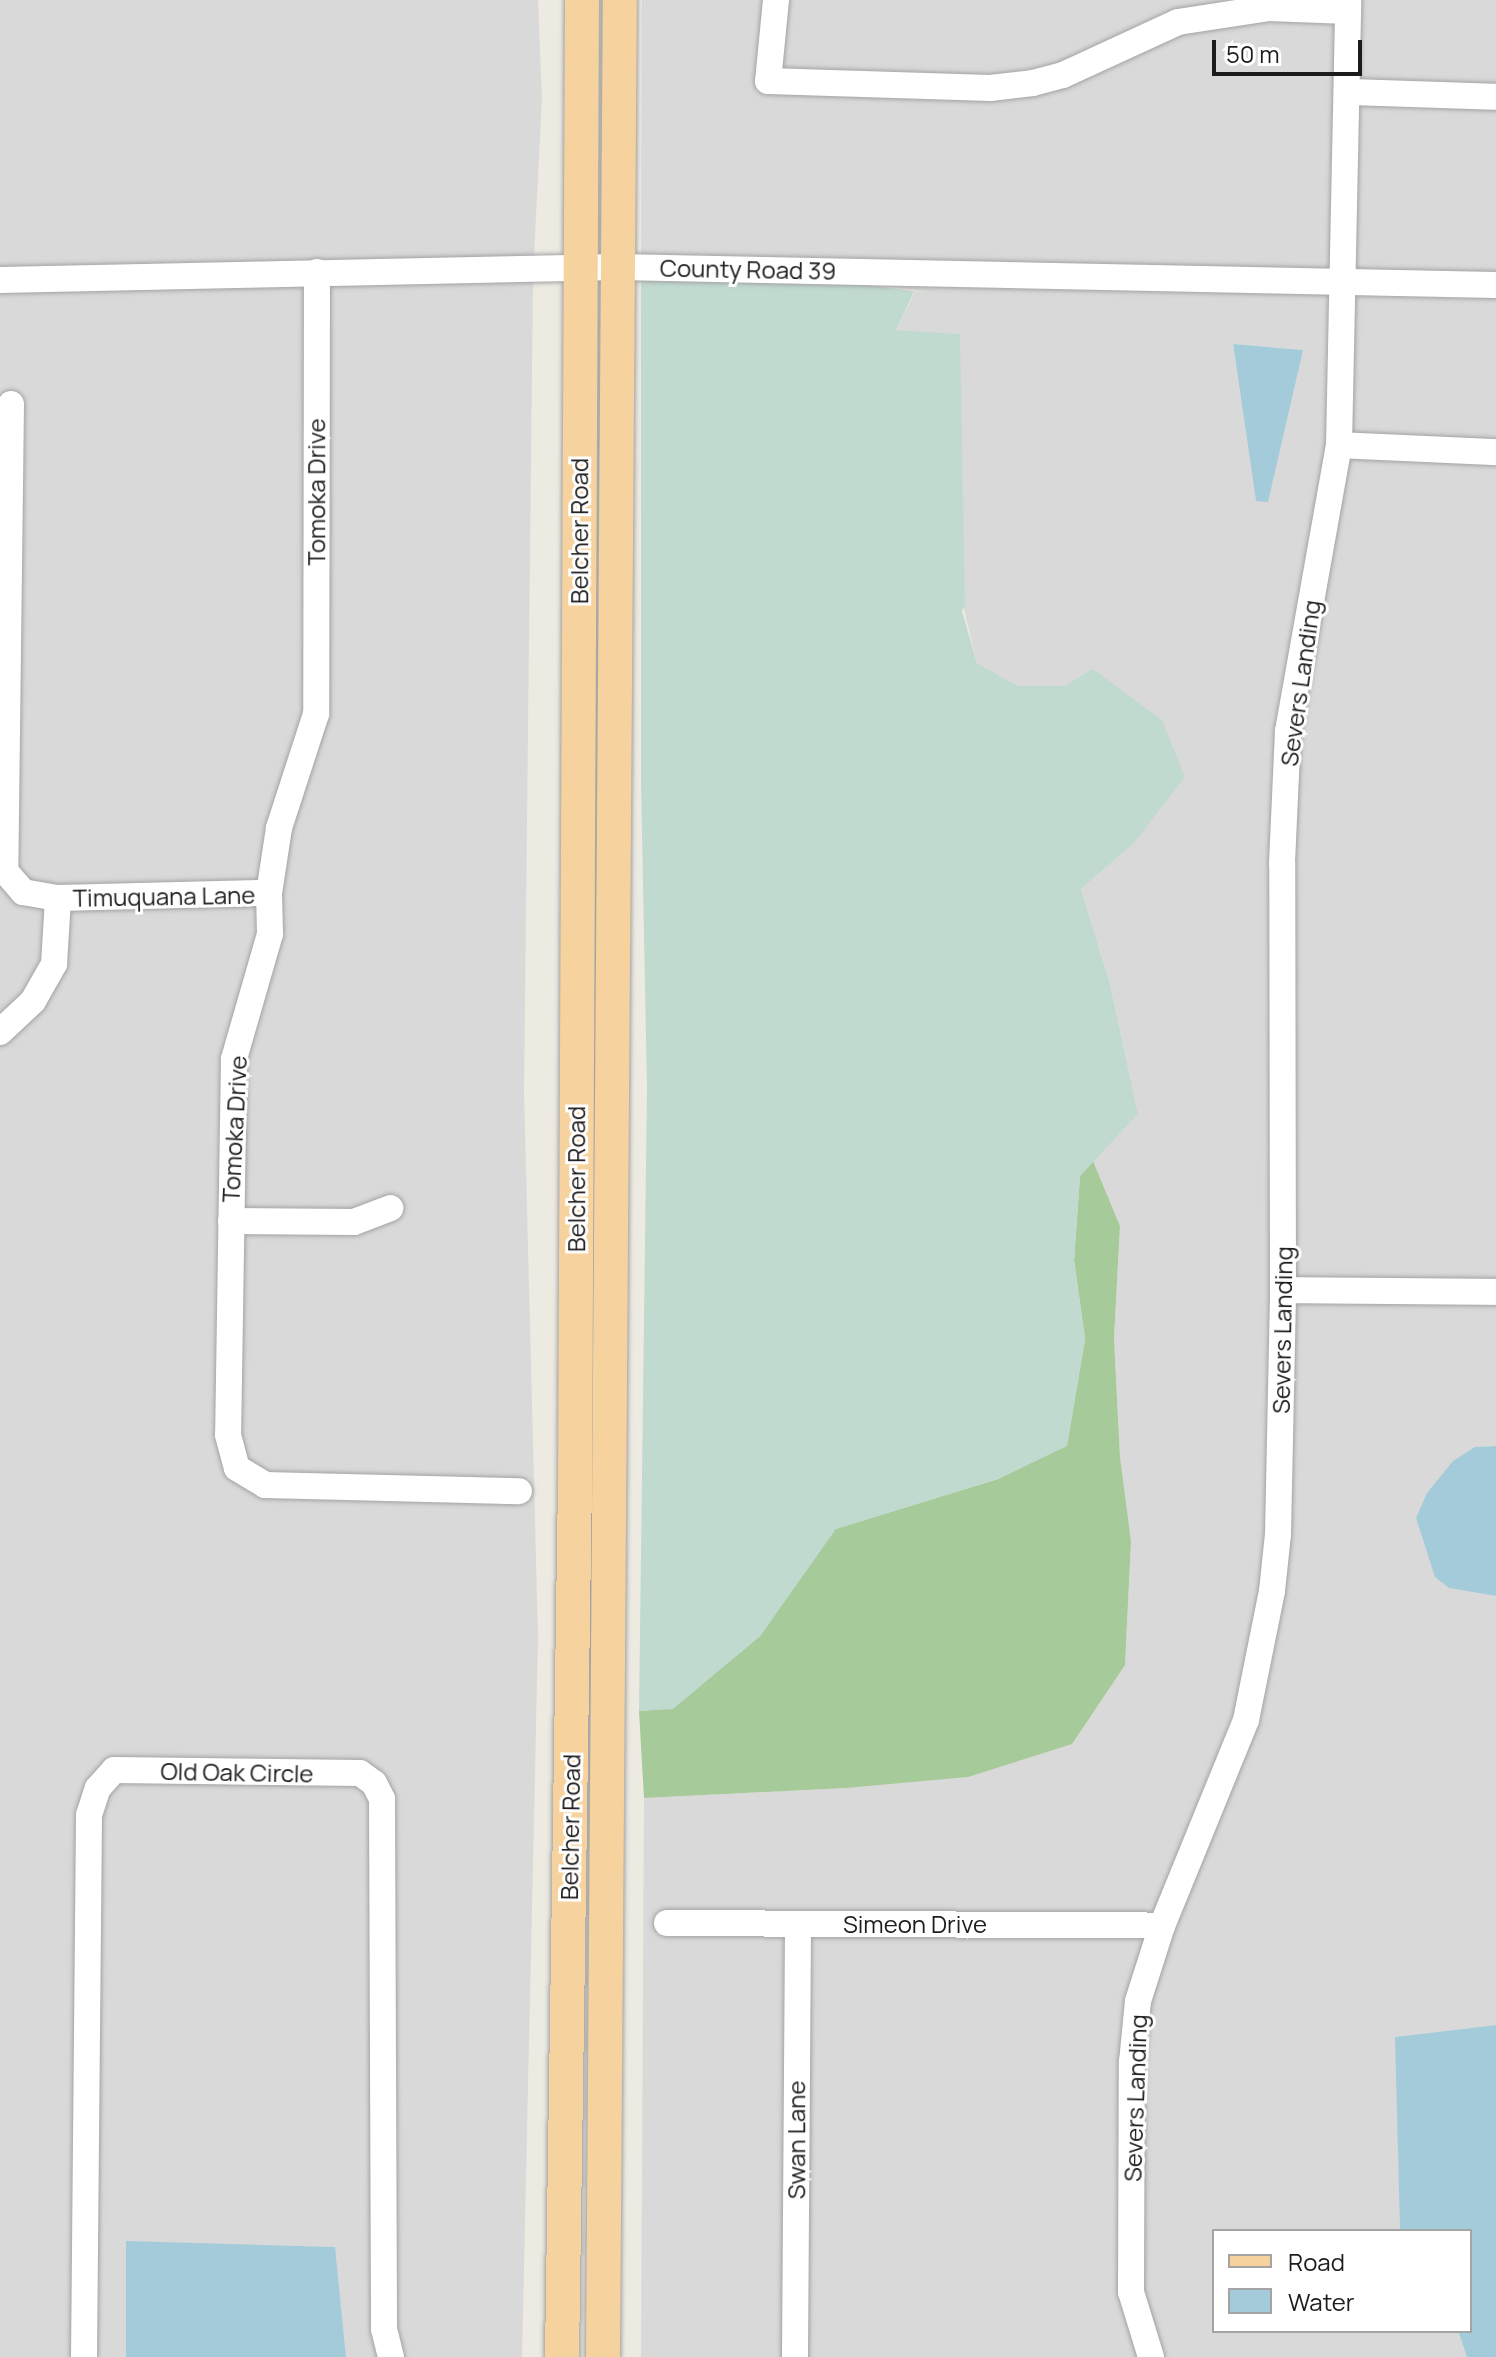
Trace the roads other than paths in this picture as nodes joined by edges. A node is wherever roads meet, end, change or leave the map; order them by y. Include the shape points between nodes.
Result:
1 (582, 0) edge
2 (620, 0) edge
3 (776, 0) edge
4 (1348, 5) edge
5 (1349, 92) junction
6 (1496, 97) edge
7 (580, 267) junction
8 (618, 267) junction
9 (317, 272) junction
10 (0, 280) edge
11 (1345, 281) junction
12 (1496, 285) edge
13 (11, 404) dead end
14 (1339, 445) junction
15 (1496, 452) edge
16 (269, 893) junction
17 (58, 898) junction
18 (0, 1032) edge
19 (390, 1208) dead end
20 (231, 1221) junction
21 (1283, 1290) junction
22 (1496, 1292) edge
23 (519, 1491) dead end
24 (667, 1923) dead end
25 (798, 1924) junction
26 (1162, 1926) junction
27 (84, 2357) edge
28 (391, 2357) edge
29 (562, 2357) edge
30 (603, 2357) edge
31 (795, 2357) edge
32 (1151, 2357) edge

1 - 7 main road, Belcher Road
2 - 8 main road, Belcher Road
3 - 4 street via 768,81 990,88 1063,75 1178,22 1268,8
4 - 5 street, Severs Landing
5 - 6 street
5 - 11 street, Severs Landing
7 - 8 street, County Road 39
7 - 9 street, County Road 39
7 - 29 main road, Belcher Road via 575,1485
8 - 11 street, County Road 39
8 - 30 main road, Belcher Road
9 - 10 street, County Road 39
9 - 16 street, Tomoka Drive via 316,714 279,828
11 - 12 street, County Road 39
11 - 14 street, Severs Landing
13 - 17 street, Timuquana Lane via 5,871 23,892
14 - 15 street
14 - 21 street, Severs Landing via 1288,731 1282,863
16 - 17 street, Timuquana Lane
16 - 20 street, Tomoka Drive via 270,934 234,1059
17 - 18 street, Timuquana Lane via 54,964 33,1001
19 - 20 street via 354,1222
20 - 23 street, Tomoka Drive via 228,1435 237,1468 265,1485
21 - 22 street
21 - 26 street, Severs Landing via 1272,1591 1246,1720
24 - 25 street, Simeon Drive
25 - 26 street, Simeon Drive
25 - 31 street, Swan Lane
26 - 32 street, Severs Landing via 1138,2001 1132,2062 1131,2292
27 - 28 street, Old Oak Circle via 89,1815 98,1788 114,1770 360,1773 374,1783 382,1799 384,2329

